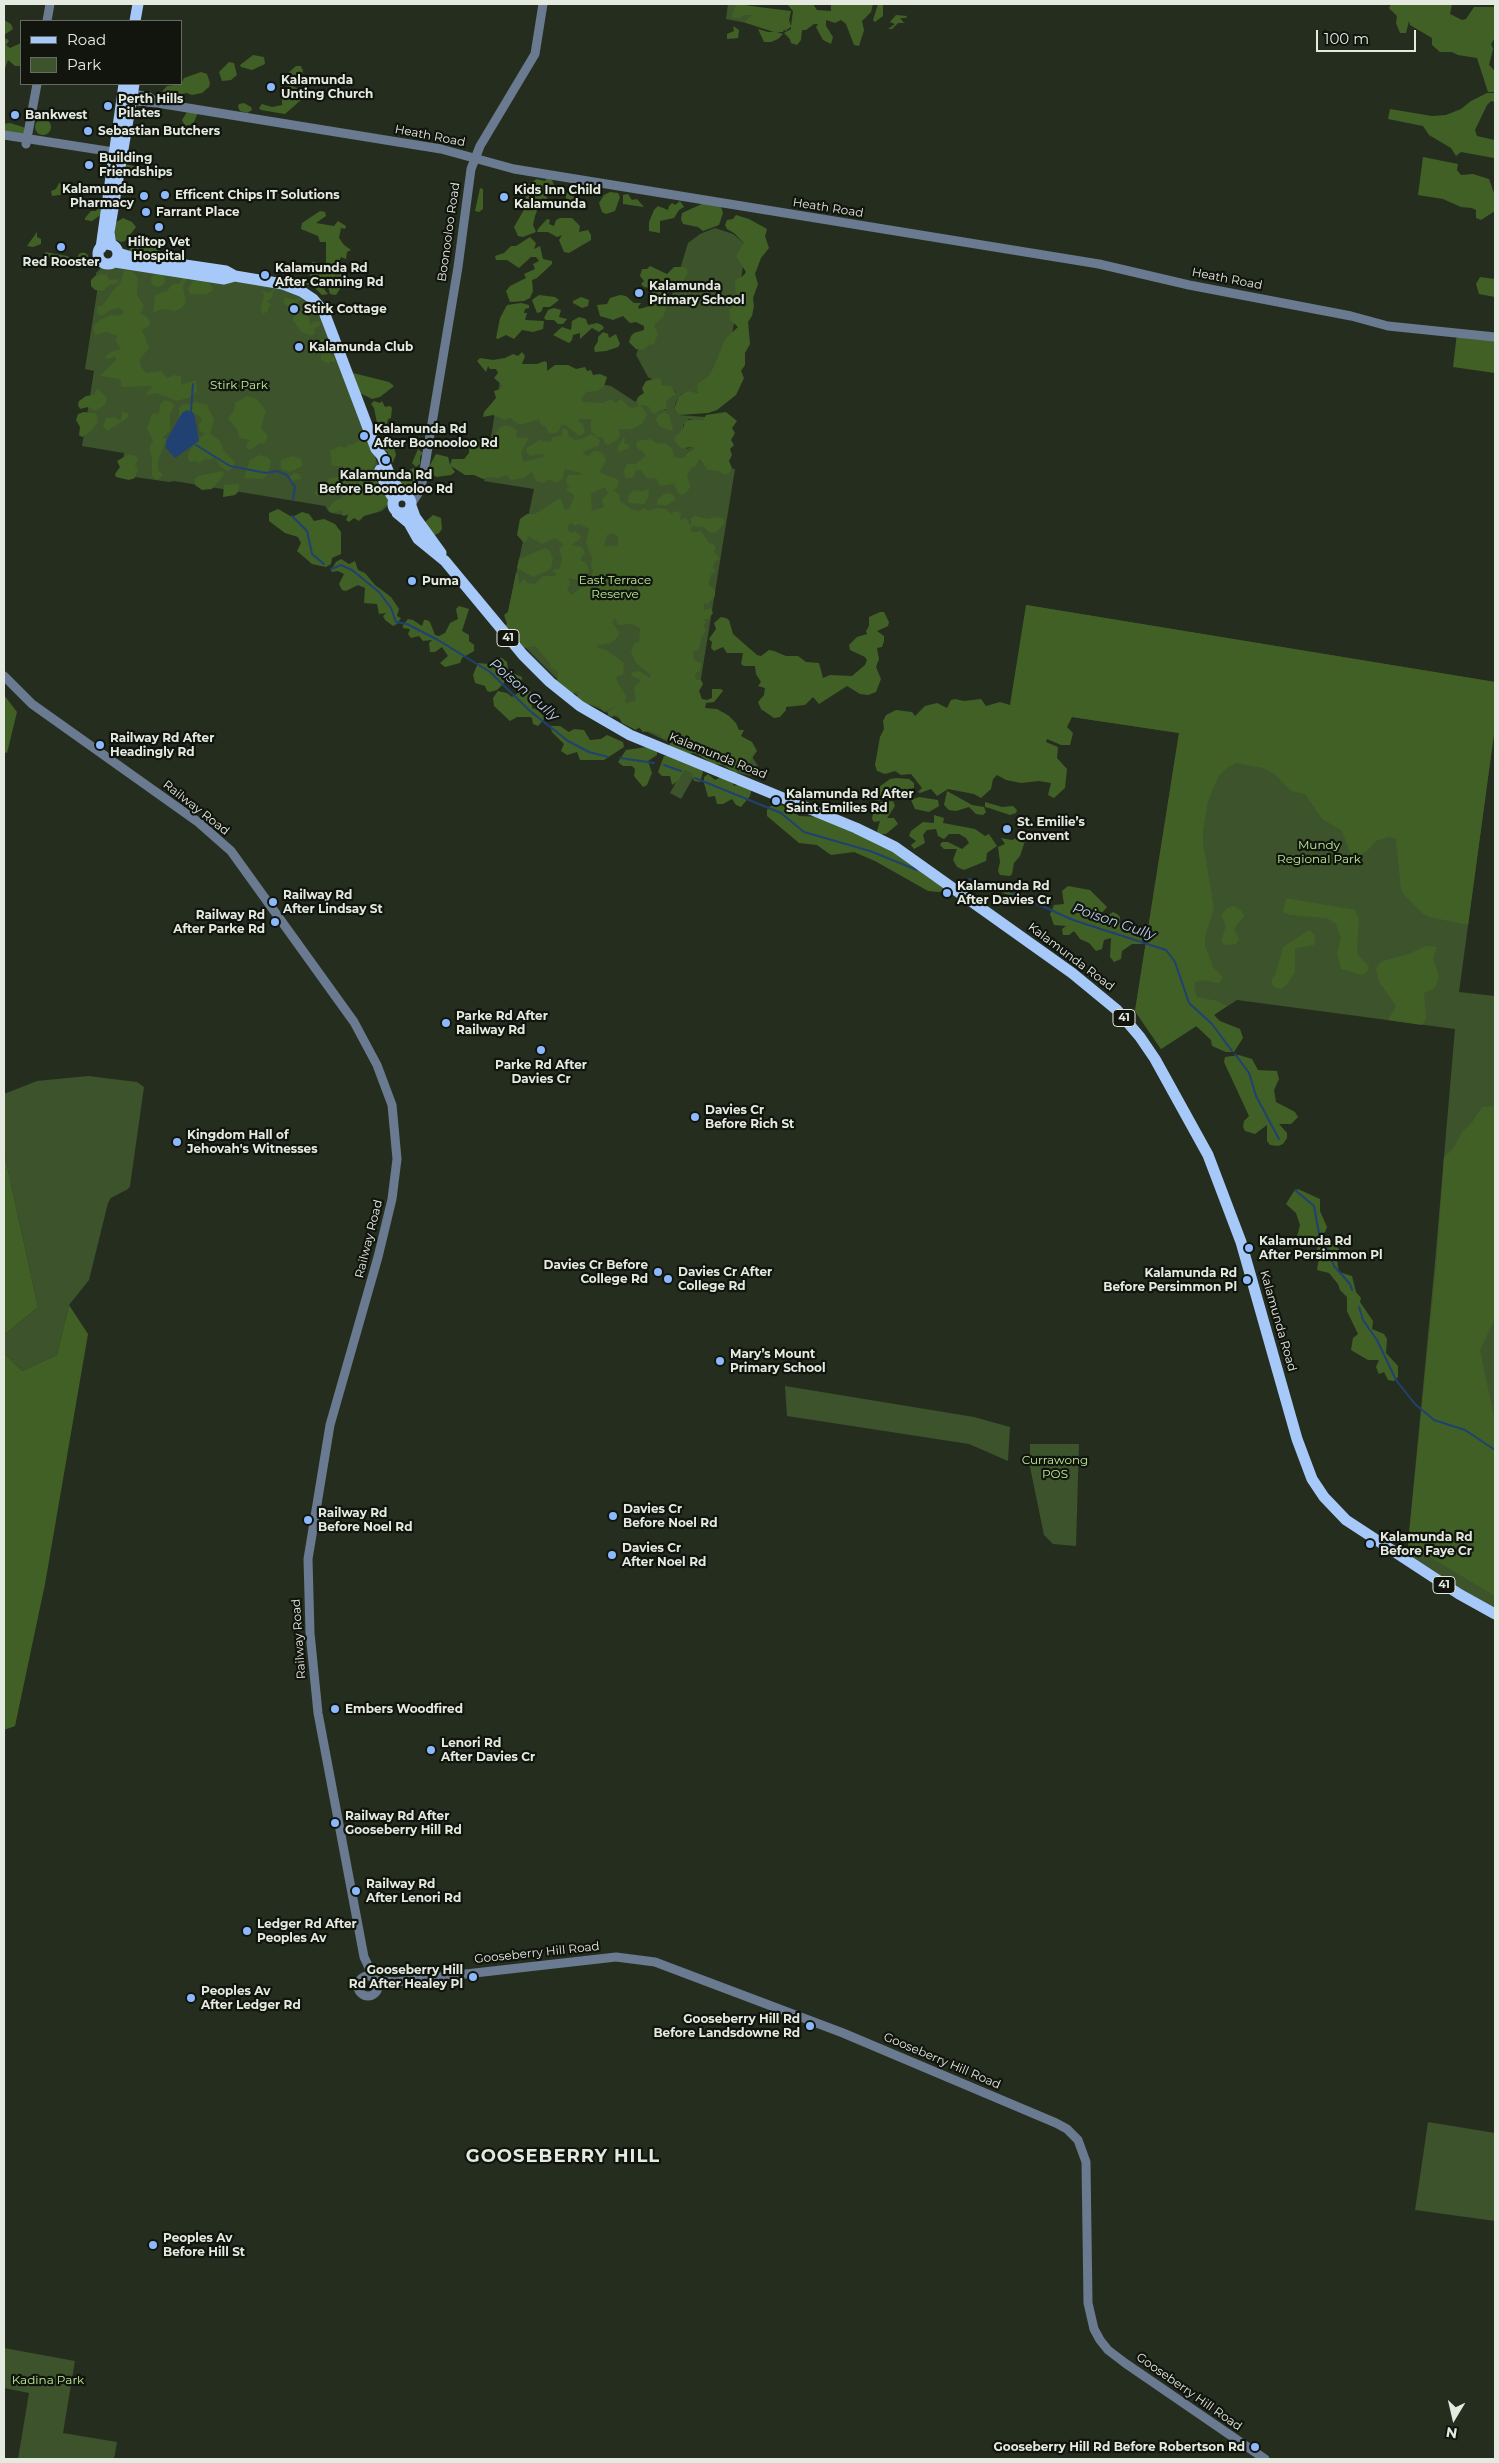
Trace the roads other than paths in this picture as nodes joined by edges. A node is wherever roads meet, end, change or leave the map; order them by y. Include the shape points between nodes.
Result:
1 (50, 4) edge
2 (138, 4) edge
3 (144, 4) edge
4 (544, 4) edge
5 (47, 20) edge
6 (135, 20) edge
7 (142, 20) edge
8 (37, 85) edge
9 (128, 92) edge
10 (4, 135) edge
11 (4, 140) edge
12 (29, 142) junction
13 (118, 156) junction
14 (475, 158) junction
15 (1495, 337) edge
16 (405, 500) junction
17 (445, 561) junction
18 (4, 676) edge
19 (1495, 1614) edge
20 (364, 1957) junction
21 (363, 1977) junction
22 (375, 1979) junction
23 (395, 1982) junction
24 (376, 1992) junction
25 (1265, 2459) edge

1 - 5 street
2 - 6 main road
3 - 7 main road
4 - 14 street, Boonooloo Road via 535,54
8 - 12 street
9 - 13 main road, 41
9 - 14 street, Heath Road via 149,97 157,103 441,149
10 - 12 street
11 - 12 street
12 - 13 street
13 - 16 main road, Kalamunda Road / 41 via 109,232 111,252 188,270 226,271 235,276 293,288 319,305 334,336 376,449 381,473
14 - 15 street, Heath Road via 514,170 1100,264 1388,326
14 - 16 street, Boonooloo Road via 422,479
16 - 17 main road, Kalamunda Road / 41
16 - 17 main road, Kalamunda Road / 41 via 392,505 409,523 418,539
17 - 19 main road, Kalamunda Road / 41 via 514,646 589,712 630,735 886,842 922,864 1072,973 1116,1010 1156,1059 1208,1155 1241,1242 1312,1479 1346,1520
18 - 20 street, Railway Road via 32,704 198,822 231,851 351,1016 377,1065 392,1105 397,1159 390,1208 328,1430 308,1559 318,1713
20 - 21 street, Railway Road
20 - 22 street, Railway Road
21 - 22 street
21 - 24 street via 358,1985 360,1992 367,1996
22 - 23 street, Gooseberry Hill Road
22 - 24 street
23 - 24 street, Gooseberry Hill Road
23 - 25 street, Gooseberry Hill Road via 616,1957 655,1962 843,2033 1056,2123 1078,2140 1086,2162 1088,2303 1100,2340 1125,2363

